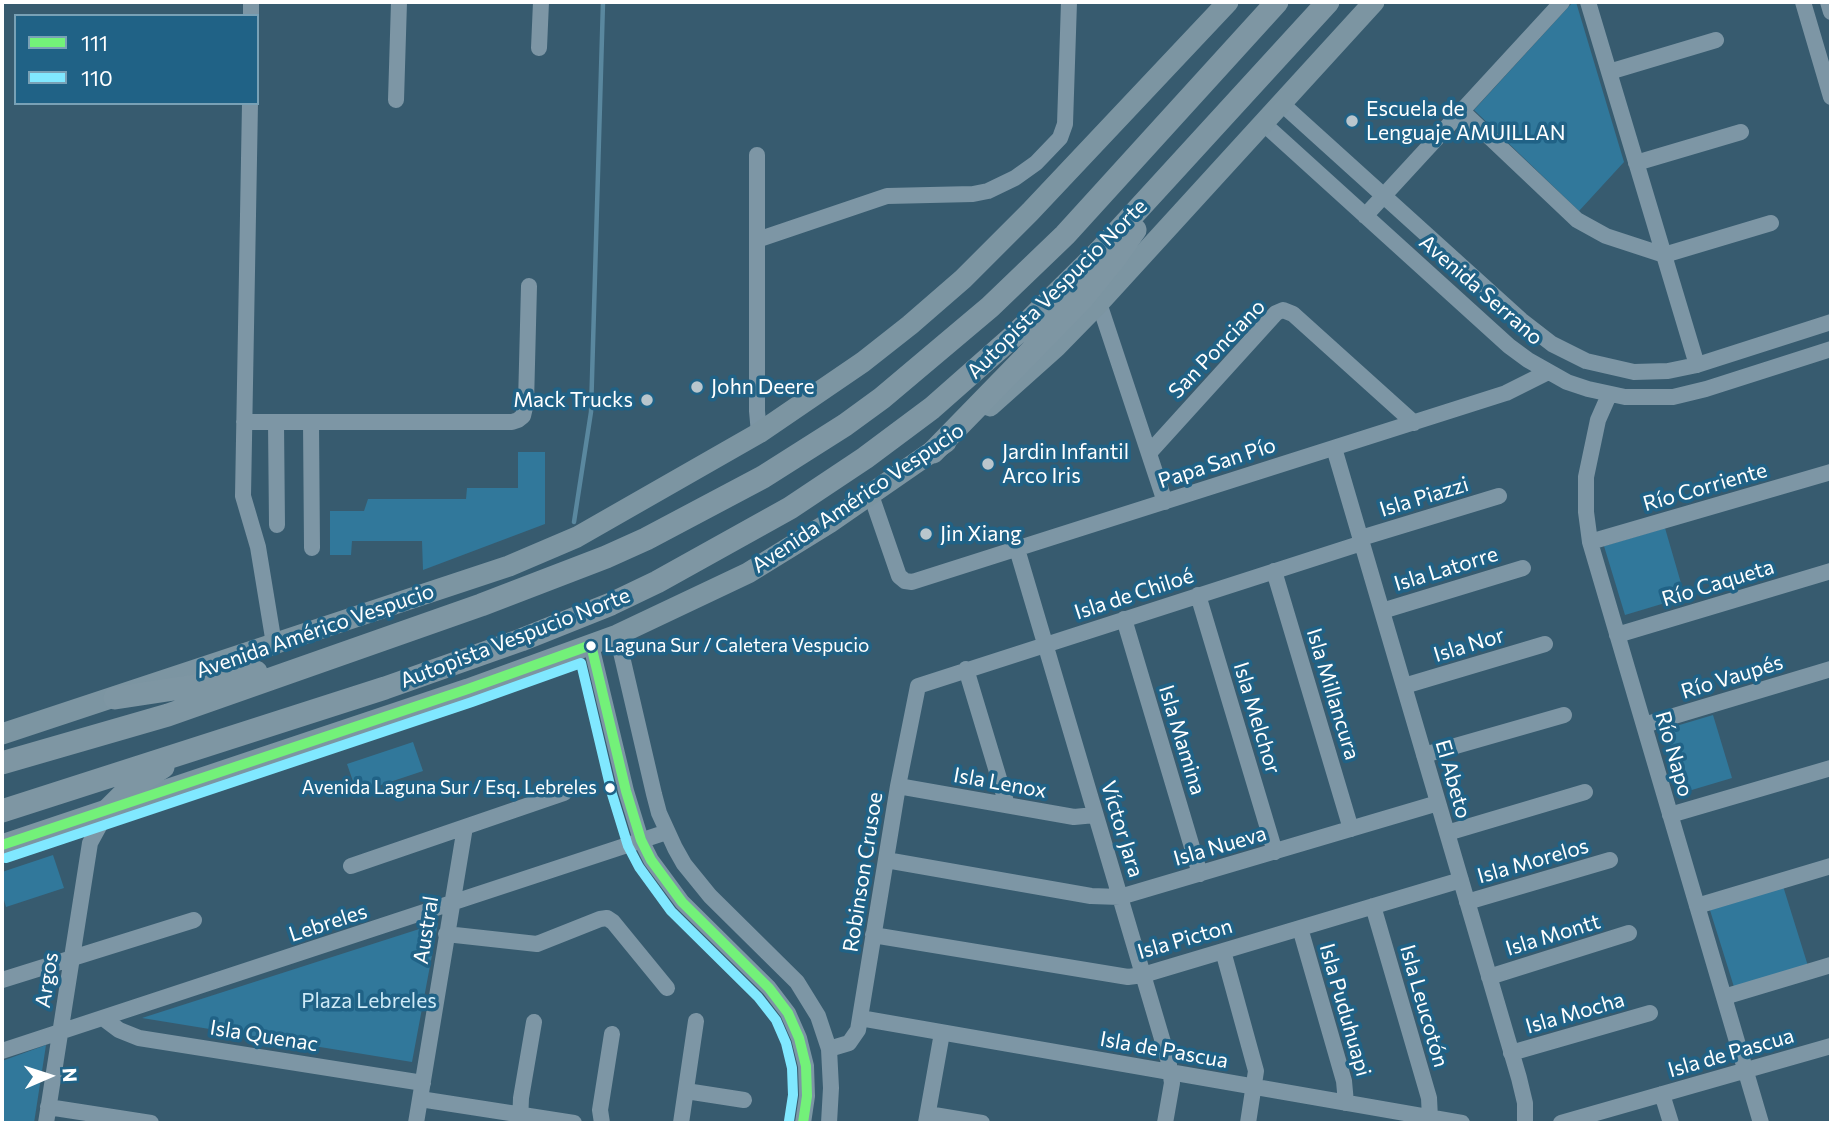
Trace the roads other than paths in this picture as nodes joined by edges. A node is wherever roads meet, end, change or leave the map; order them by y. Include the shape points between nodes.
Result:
1 (399, 2) edge
2 (541, 2) edge
3 (1069, 2) edge
4 (1277, 2) edge
5 (1328, 2) edge
6 (1374, 2) edge
7 (1562, 2) edge
8 (1588, 2) edge
9 (1803, 2) edge
10 (1828, 2) edge
11 (1221, 5) edge
12 (1831, 12) edge
13 (1716, 40) dead end
14 (539, 48) dead end
15 (1609, 72) junction
16 (1831, 97) edge
17 (397, 100) dead end
18 (1281, 103) junction
19 (250, 105) edge
20 (1462, 111) junction
21 (1263, 123) junction
22 (1741, 132) dead end
23 (757, 155) dead end
24 (1636, 163) junction
25 (1158, 187) junction
26 (1383, 197) junction
27 (1365, 216) junction
28 (1771, 223) dead end
29 (757, 240) junction
30 (1664, 255) junction
31 (529, 286) dead end
32 (1100, 303) junction
33 (1831, 322) edge
34 (1831, 349) edge
35 (1697, 365) junction
36 (1548, 372) junction
37 (1609, 395) junction
38 (244, 422) junction
39 (276, 422) junction
40 (312, 422) junction
41 (1414, 423) junction
42 (760, 433) junction
43 (1334, 448) junction
44 (933, 452) junction
45 (1149, 453) junction
46 (1831, 472) edge
47 (871, 495) junction
48 (1499, 496) dead end
49 (1165, 502) junction
50 (277, 525) dead end
51 (1362, 540) junction
52 (1590, 542) junction
53 (312, 548) dead end
54 (1017, 549) junction
55 (1523, 568) dead end
56 (1274, 571) junction
57 (1831, 572) edge
58 (1198, 595) junction
59 (1382, 611) junction
60 (1124, 619) junction
61 (617, 635) junction
62 (1617, 635) junction
63 (274, 643) junction
64 (1045, 644) junction
65 (1545, 644) dead end
66 (591, 645) junction
67 (328, 660) junction
68 (966, 669) junction
69 (1831, 669) edge
70 (918, 686) joint
71 (1404, 686) junction
72 (115, 698) junction
73 (1564, 715) dead end
74 (1644, 725) junction
75 (2, 734) edge
76 (213, 743) junction
77 (1424, 755) junction
78 (2, 763) edge
79 (1831, 768) edge
80 (898, 786) junction
81 (1585, 792) dead end
82 (564, 793) dead end
83 (1438, 803) junction
84 (1007, 805) junction
85 (108, 810) junction
86 (2, 811) edge
87 (1095, 815) junction
88 (1670, 815) junction
89 (71, 822) junction
90 (465, 827) junction
91 (1351, 830) junction
92 (667, 832) junction
93 (1447, 833) junction
94 (641, 840) junction
95 (90, 843) junction
96 (2, 845) edge
97 (1275, 852) junction
98 (886, 860) junction
99 (1610, 860) dead end
100 (351, 866) dead end
101 (1831, 866) edge
102 (1200, 874) junction
103 (1461, 880) junction
104 (1120, 897) junction
105 (1467, 902) junction
106 (451, 904) junction
107 (1373, 906) junction
108 (1697, 906) junction
109 (194, 920) dead end
110 (1300, 928) junction
111 (1629, 933) dead end
112 (446, 934) junction
113 (873, 935) junction
114 (1223, 951) junction
115 (72, 959) junction
116 (1831, 965) edge
117 (1143, 975) junction
118 (1489, 977) junction
119 (2, 980) edge
120 (667, 988) dead end
121 (1724, 997) junction
122 (1650, 1013) dead end
123 (103, 1018) junction
124 (860, 1018) junction
125 (696, 1021) dead end
126 (534, 1023) dead end
127 (60, 1032) junction
128 (942, 1033) junction
129 (612, 1034) dead end
130 (1831, 1046) edge
131 (829, 1049) junction
132 (2, 1051) edge
133 (1511, 1053) junction
134 (1745, 1070) junction
135 (1171, 1073) junction
136 (1255, 1087) junction
137 (422, 1091) junction
138 (686, 1091) junction
139 (1662, 1094) junction
140 (744, 1100) dead end
141 (1346, 1103) junction
142 (47, 1115) edge
143 (1430, 1118) junction
144 (521, 1119) edge
145 (927, 1119) edge
146 (1593, 1119) edge
147 (151, 1123) edge
148 (416, 1123) edge
149 (574, 1123) edge
150 (602, 1123) edge
151 (681, 1123) edge
152 (803, 1123) edge
153 (829, 1123) edge
154 (982, 1123) edge
155 (1165, 1123) edge
156 (1248, 1123) edge
157 (1462, 1123) edge
158 (1525, 1123) edge
159 (1561, 1123) edge
160 (1671, 1123) edge
161 (1761, 1123) edge

1 - 17 street
2 - 14 street
3 - 29 street via 1065,124 1060,138 1036,163 988,191 887,196
4 - 67 highway, Autopista Vespucio Norte via 1029,270 952,341 845,425 763,477 636,544
5 - 25 highway, Autopista Vespucio Norte
6 - 18 main road, Avenida Américo Vespucio
7 - 20 street
8 - 15 street
9 - 16 street
10 - 12 street
11 - 42 main road, Avenida Américo Vespucio via 963,279 863,362
13 - 15 street
15 - 24 street
18 - 21 main road, Avenida Américo Vespucio
18 - 26 street, Avenida Serrano
19 - 38 street
20 - 26 street
20 - 30 street via 1586,226
21 - 27 street, Avenida Serrano
21 - 32 main road, Avenida Américo Vespucio
22 - 24 street
23 - 29 street
24 - 30 street
25 - 44 highway via 1132,234 1091,289
25 - 76 highway, Autopista Vespucio Norte via 1040,311 957,386 844,473 752,531 567,623
26 - 27 street
26 - 35 street, Avenida Serrano via 1552,344 1602,366 1634,372
27 - 36 street, Avenida Serrano via 1509,346
28 - 30 street
29 - 42 street
30 - 35 street
31 - 40 street via 526,404 518,420
32 - 44 main road, Avenida Américo Vespucio via 1026,376
32 - 45 street
33 - 35 street, Avenida Serrano
34 - 37 street, Avenida Serrano via 1681,395
36 - 37 street, Avenida Serrano
36 - 41 street, Papa San Pío via 1506,393
37 - 52 street, Río Napo via 1598,420 1586,477
38 - 39 street
38 - 63 street via 243,496 258,547
39 - 40 street
39 - 50 street
40 - 53 street
41 - 43 street, Papa San Pío
41 - 45 street, San Ponciano via 1293,314 1283,310
42 - 63 main road, Avenida Américo Vespucio via 564,543 509,566
43 - 49 street, Papa San Pío
43 - 51 street, El Abeto
44 - 47 main road, Avenida Américo Vespucio
45 - 49 street
46 - 52 street, Río Corriente
47 - 54 street, Papa San Pío via 905,581 915,582
47 - 61 main road, Avenida Américo Vespucio via 748,573
48 - 51 street, Isla Piazzi
49 - 54 street, Papa San Pío
51 - 56 street, Isla de Chiloé
51 - 59 street, El Abeto
52 - 62 street, Río Napo
54 - 64 street, Víctor Jara
55 - 59 street, Isla Latorre
56 - 58 street, Isla de Chiloé
56 - 91 street, Isla Millancura
57 - 62 street, Río Caqueta
58 - 60 street, Isla de Chiloé
58 - 97 street, Isla Melchor
59 - 71 street, El Abeto
60 - 64 street, Isla de Chiloé
60 - 102 street, Isla Mamina
61 - 66 main road, Avenida Américo Vespucio
61 - 92 street
62 - 74 street, Río Napo
63 - 72 main road, Avenida Américo Vespucio
64 - 68 street, Isla de Chiloé
64 - 87 street, Víctor Jara
65 - 71 street, Isla Nor
66 - 85 main road, Avenida Américo Vespucio
66 - 94 street
67 - 72 highway
67 - 78 highway, Autopista Vespucio Norte via 126,729
68 - 70 street, Isla de Chiloé
68 - 84 street
69 - 74 street, Río Vaupés
70 - 80 street, Robinson Crusoe
71 - 77 street, El Abeto
72 - 75 main road, Avenida Américo Vespucio
73 - 77 street
74 - 88 street, Río Napo
76 - 85 highway via 147,777
76 - 86 highway, Autopista Vespucio Norte
77 - 83 street, El Abeto
79 - 88 street
80 - 84 street, Isla Lenox
80 - 98 street, Robinson Crusoe
81 - 93 street
82 - 90 street
83 - 91 street, Isla Nueva
83 - 93 street, El Abeto
84 - 87 street, Isla Lenox via 1080,817
85 - 89 main road, Avenida Américo Vespucio
85 - 95 street, Argos
87 - 104 street, Víctor Jara
88 - 108 street, Río Napo
89 - 95 street
89 - 96 main road, Avenida Américo Vespucio
90 - 100 street
90 - 106 street, Austral
91 - 97 street, Isla Nueva
92 - 94 street, Lebreles
92 - 131 street via 697,881 797,982 818,1016
93 - 103 street, El Abeto
94 - 106 street, Lebreles
94 - 152 street via 682,902 769,988 788,1013 806,1066
95 - 115 street, Argos
97 - 102 street, Isla Nueva
98 - 104 street, Isla Nueva via 1091,897
98 - 113 street, Robinson Crusoe
99 - 105 street, Isla Morelos
101 - 108 street
102 - 104 street, Isla Nueva
103 - 105 street, El Abeto
103 - 107 street, Isla Picton
104 - 117 street, Víctor Jara
105 - 118 street, El Abeto
106 - 112 street, Austral
106 - 123 street, Lebreles
107 - 110 street, Isla Picton
107 - 143 street, Isla Leucotón via 1429,1098
108 - 121 street, Río Napo
109 - 115 street
110 - 114 street, Isla Picton
110 - 141 street, Isla Puduhuapi via 1344,1081
111 - 118 street, Isla Montt
112 - 120 street via 537,944 607,918
112 - 137 street, Austral
113 - 117 street, Isla Picton via 1115,976
113 - 124 street, Robinson Crusoe
114 - 117 street, Isla Picton
114 - 136 street via 1254,1059
115 - 119 street
115 - 127 street, Argos
116 - 121 street
117 - 135 street, Víctor Jara
118 - 133 street, El Abeto
121 - 134 street, Río Napo
122 - 133 street, Isla Mocha
123 - 127 street, Lebreles
123 - 137 street, Isla Quenac via 139,1038
124 - 128 street, Isla de Pascua
124 - 131 street, Robinson Crusoe via 852,1040
125 - 138 street
126 - 144 street
127 - 132 street, Lebreles
127 - 142 street, Argos
128 - 135 street, Isla de Pascua
128 - 145 street
129 - 150 street
130 - 134 street, Isla de Pascua
131 - 153 street
133 - 158 street, El Abeto via 1525,1103
134 - 139 street, Isla de Pascua
134 - 161 street, Río Napo
135 - 136 street, Isla de Pascua
135 - 155 street, Víctor Jara
136 - 141 street, Isla de Pascua
136 - 156 street
137 - 144 street, Isla Quenac
137 - 148 street, Austral
138 - 140 street
138 - 151 street
139 - 146 street, Isla de Pascua
139 - 160 street
141 - 143 street, Isla de Pascua
142 - 147 street
143 - 157 street, Isla de Pascua
144 - 149 street, Isla Quenac
145 - 154 street
146 - 159 street, Isla de Pascua

